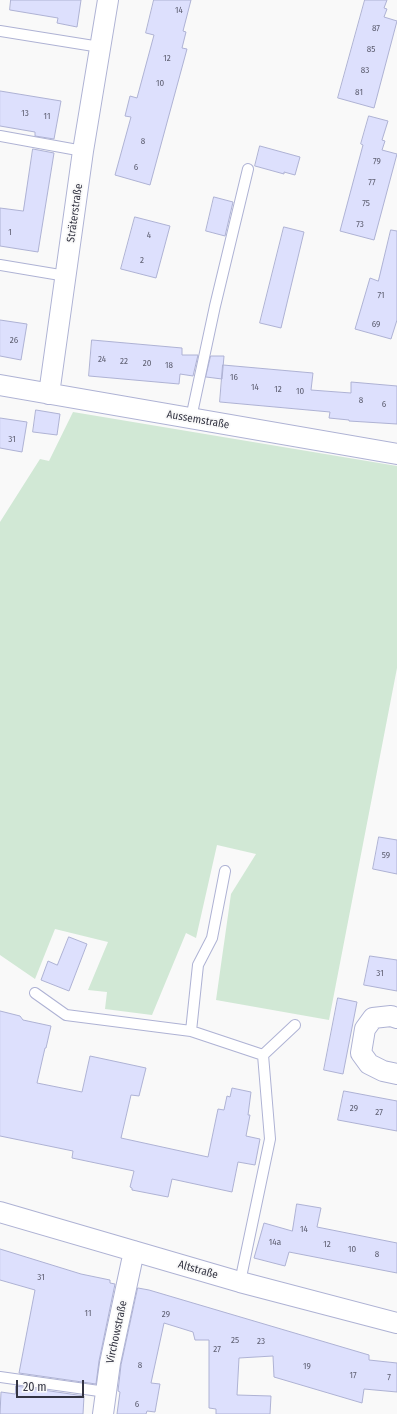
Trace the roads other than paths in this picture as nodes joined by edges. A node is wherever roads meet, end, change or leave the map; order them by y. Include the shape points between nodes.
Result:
1 (108, 0) edge
2 (0, 30) edge
3 (100, 47) junction
4 (0, 136) edge
5 (83, 151) junction
6 (248, 169) dead end
7 (0, 265) edge
8 (66, 276) junction
9 (0, 385) edge
10 (49, 394) junction
11 (191, 418) junction
12 (397, 454) edge
13 (226, 871) dead end
14 (35, 993) dead end
15 (397, 1018) edge
16 (295, 1025) dead end
17 (191, 1031) junction
18 (263, 1055) junction
19 (397, 1074) edge
20 (0, 1212) edge
21 (134, 1251) junction
22 (240, 1282) junction
23 (397, 1323) edge
24 (0, 1377) edge
25 (106, 1392) junction
26 (103, 1414) edge

1 - 3 street, Sträterstraße
2 - 3 lane
3 - 5 street, Sträterstraße
4 - 5 lane
5 - 8 street, Sträterstraße
6 - 11 lane
7 - 8 lane
8 - 10 street, Sträterstraße
9 - 10 street, Aussemstraße
10 - 11 street, Aussemstraße
11 - 12 street, Aussemstraße
13 - 17 lane via 212,938 198,965
14 - 17 lane via 66,1015
15 - 19 street via 373,1018 365,1029 361,1053 369,1064
16 - 18 lane
17 - 18 lane
18 - 22 lane via 270,1139
20 - 21 street, Altstraße
21 - 22 street, Altstraße
21 - 25 street, Virchowstraße
22 - 23 street, Altstraße
24 - 25 lane
25 - 26 street, Virchowstraße

